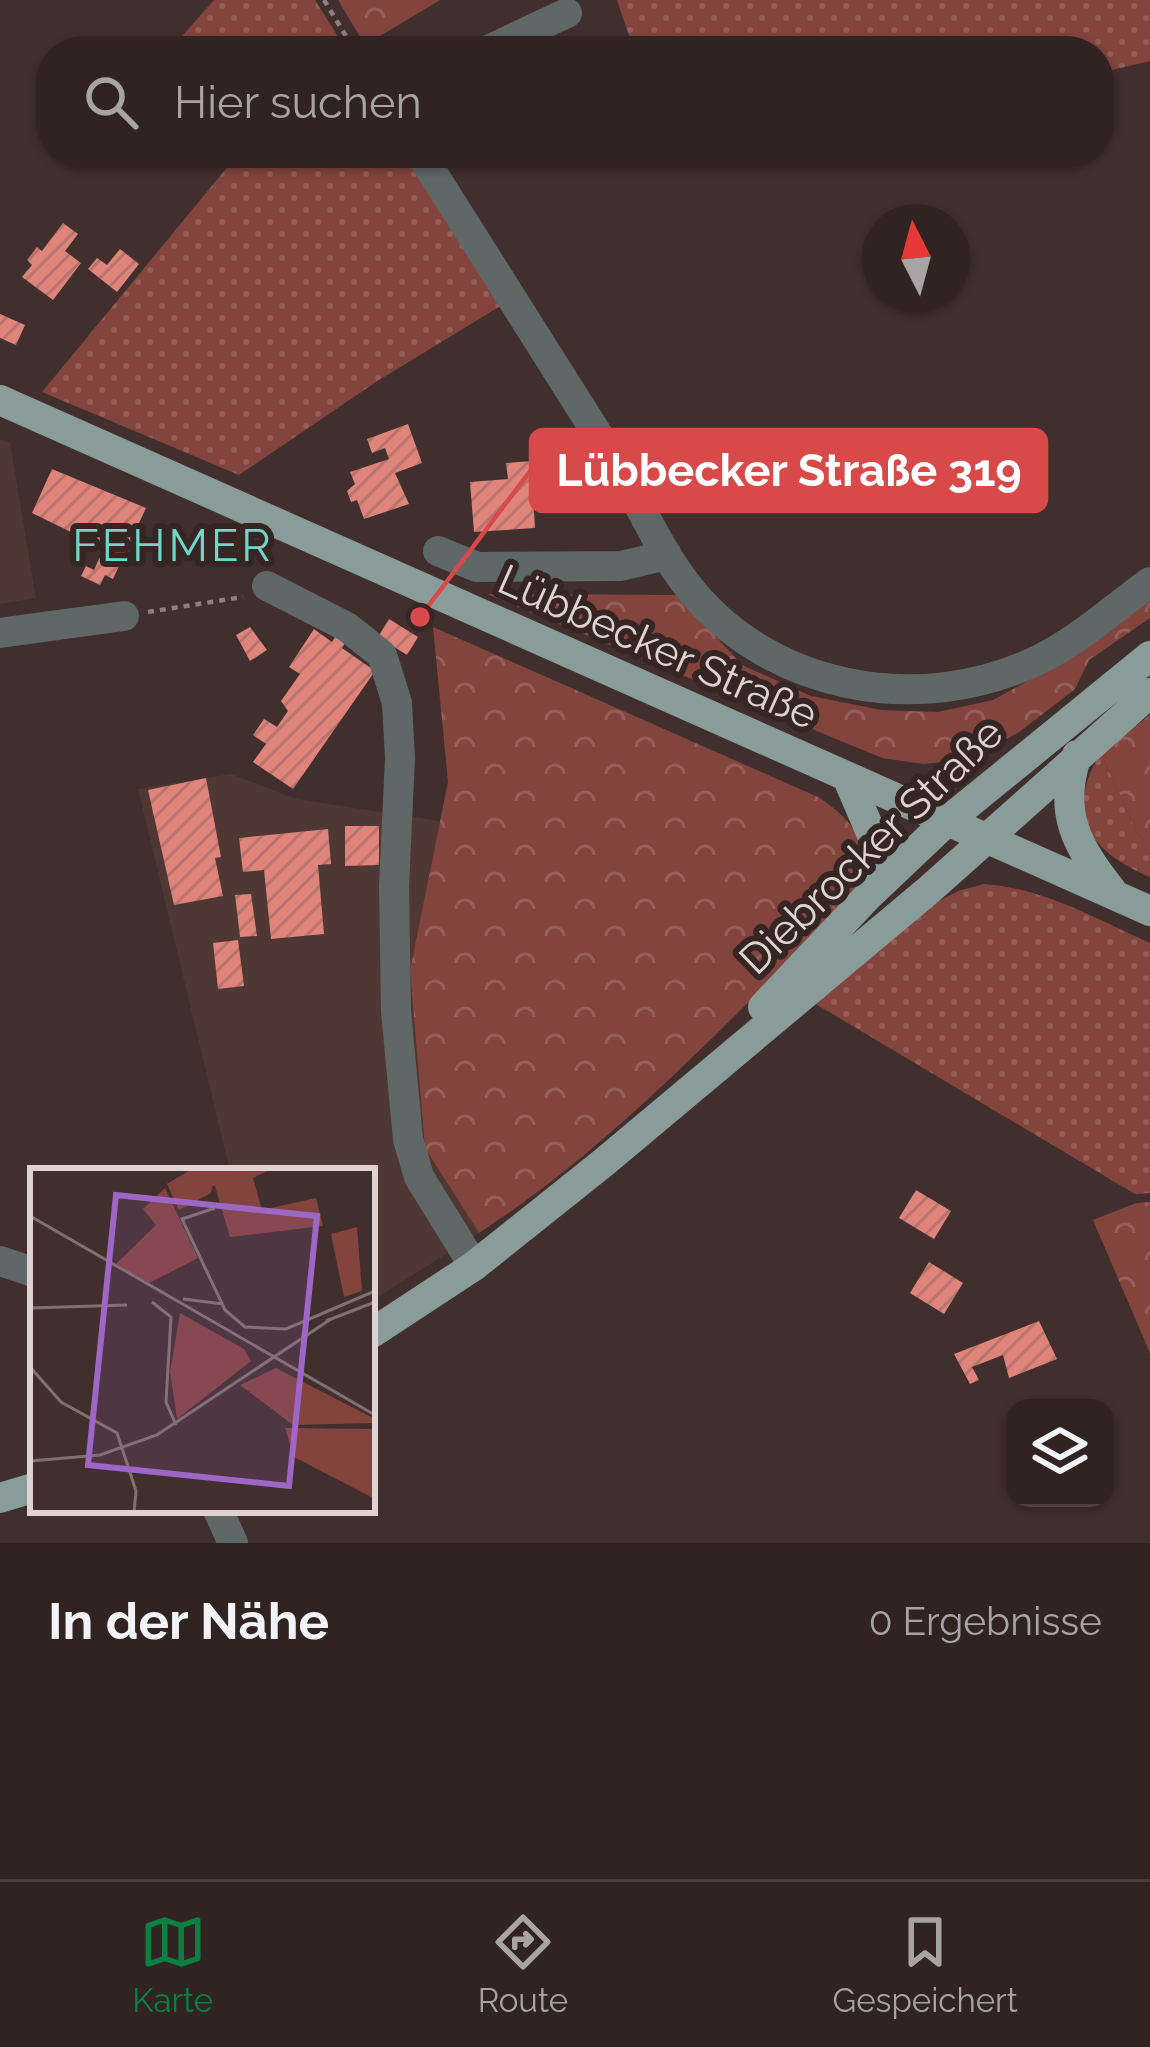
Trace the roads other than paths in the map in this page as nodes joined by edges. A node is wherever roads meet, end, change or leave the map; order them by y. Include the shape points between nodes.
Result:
1 (566, 13) dead end
2 (518, 36) edge
3 (429, 168) edge
4 (0, 400) edge
5 (438, 550) dead end
6 (667, 555) junction
7 (1150, 582) edge
8 (266, 586) road end
9 (124, 616) road end
10 (0, 633) edge
11 (1150, 656) edge
12 (1150, 693) edge
13 (1077, 755) junction
14 (848, 779) junction
15 (946, 822) junction
16 (986, 840) junction
17 (869, 896) junction
18 (1116, 896) junction
19 (1150, 911) edge
20 (664, 1111) junction
21 (0, 1261) edge
22 (474, 1266) junction
23 (30, 1271) edge
24 (375, 1331) edge
25 (30, 1489) edge
26 (0, 1498) edge
27 (219, 1513) edge
28 (233, 1543) edge

1 - 2 street
3 - 6 street, Diebrocker Straße
4 - 14 main road, Lübbecker Straße
5 - 6 street via 477,567 621,566
6 - 7 street, Diebrocker Straße via 729,630 806,672 894,691 986,681 1040,659
8 - 22 street via 347,627 382,655 397,703 396,990 407,1139 418,1178
9 - 10 street
11 - 15 main road, Diebrocker Straße
12 - 13 main road, Diebrocker Straße
13 - 16 main road, Diebrocker Straße
13 - 18 main road via 1067,801 1074,830
14 - 15 main road, Lübbecker Straße
14 - 17 main road via 878,849
15 - 16 main road, Lübbecker Straße
15 - 17 main road, Diebrocker Straße
16 - 18 main road, Lübbecker Straße
16 - 20 main road, Diebrocker Straße
17 - 20 main road, Diebrocker Straße
18 - 19 main road, Lübbecker Straße
20 - 22 main road, Diebrocker Straße
21 - 23 street
22 - 24 main road, Diebrocker Straße
25 - 26 main road
27 - 28 street

